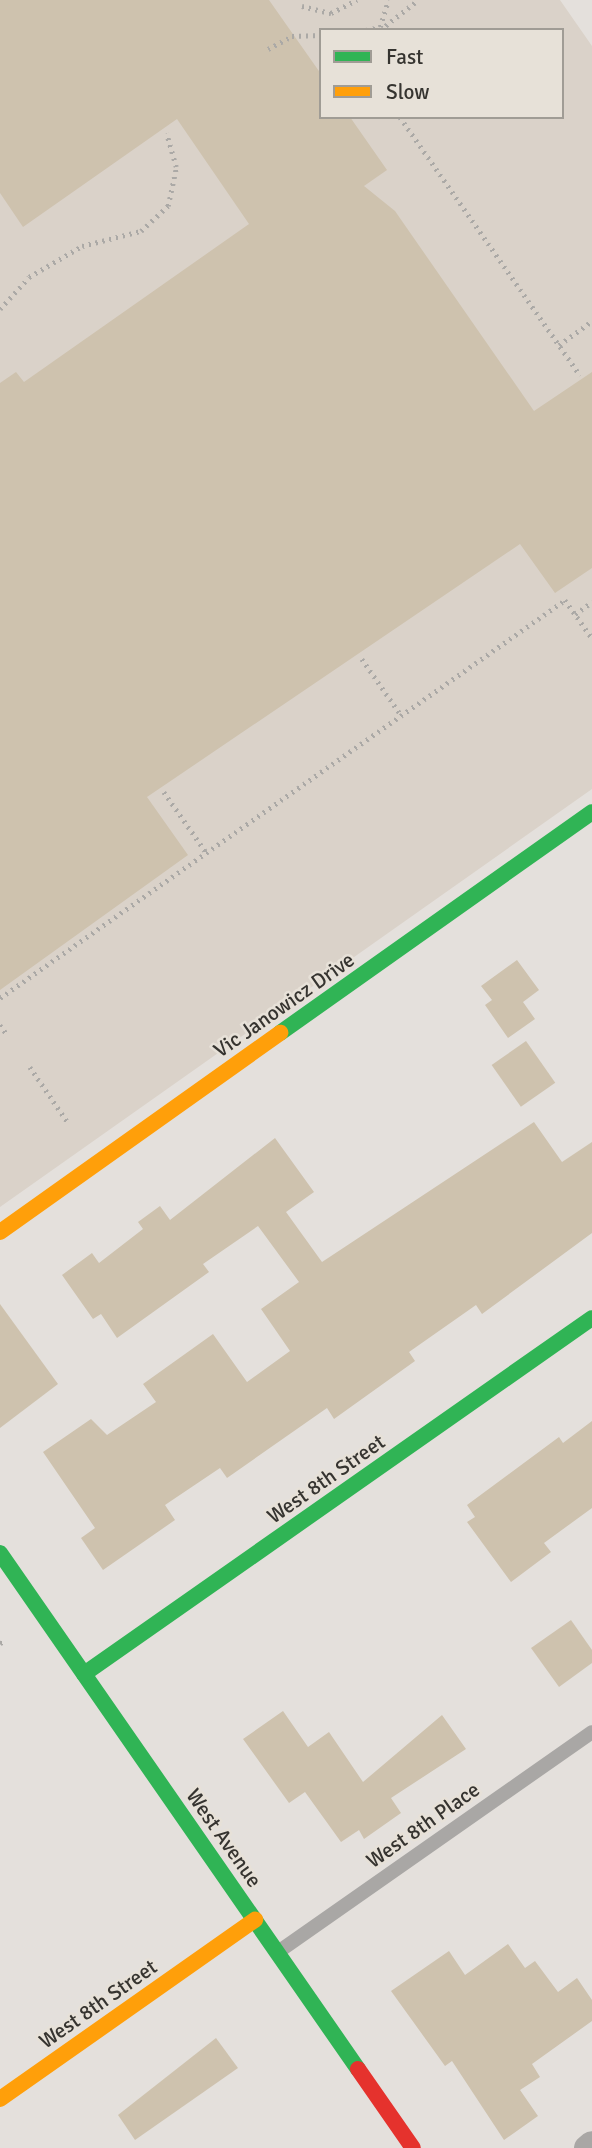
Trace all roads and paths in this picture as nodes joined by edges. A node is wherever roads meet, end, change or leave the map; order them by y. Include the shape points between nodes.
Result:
1 (357, 0) edge
2 (388, 0) edge
3 (418, 0) edge
4 (302, 6) dead end
5 (380, 28) edge
6 (381, 28) edge
7 (319, 35) edge
8 (268, 49) dead end
9 (401, 119) edge
10 (166, 133) dead end
11 (0, 309) edge
12 (592, 321) edge
13 (559, 345) junction
14 (580, 376) dead end
15 (592, 602) edge
16 (575, 614) junction
17 (592, 638) edge
18 (362, 659) dead end
19 (401, 715) junction
20 (164, 792) dead end
21 (592, 812) edge
22 (206, 852) junction
23 (0, 998) edge
24 (0, 1025) edge
25 (6, 1033) dead end
26 (30, 1067) dead end
27 (69, 1124) dead end
28 (0, 1232) edge
29 (592, 1318) edge
30 (0, 1553) edge
31 (84, 1674) junction
32 (592, 1732) edge
33 (255, 1920) junction
34 (277, 1953) junction
35 (0, 2099) edge
36 (592, 2144) edge
37 (413, 2148) edge
38 (587, 2148) edge

1 - 4 path via 331,13
2 - 5 path
3 - 6 path
7 - 8 path via 292,36
9 - 13 path
10 - 11 path via 176,167 168,206 141,230 82,246 29,277
12 - 13 path
13 - 14 path
15 - 16 path
16 - 17 path
16 - 19 path via 565,600
18 - 19 path
19 - 22 path
20 - 22 path
21 - 28 street, Vic Janowicz Drive
22 - 23 path
24 - 25 path
26 - 27 path
29 - 31 street, West 8th Street
30 - 31 street, West Avenue
31 - 33 street, West Avenue
32 - 34 lane, West 8th Place
33 - 34 street, West Avenue
33 - 35 street, West 8th Street
34 - 37 street, West Avenue
36 - 38 street

